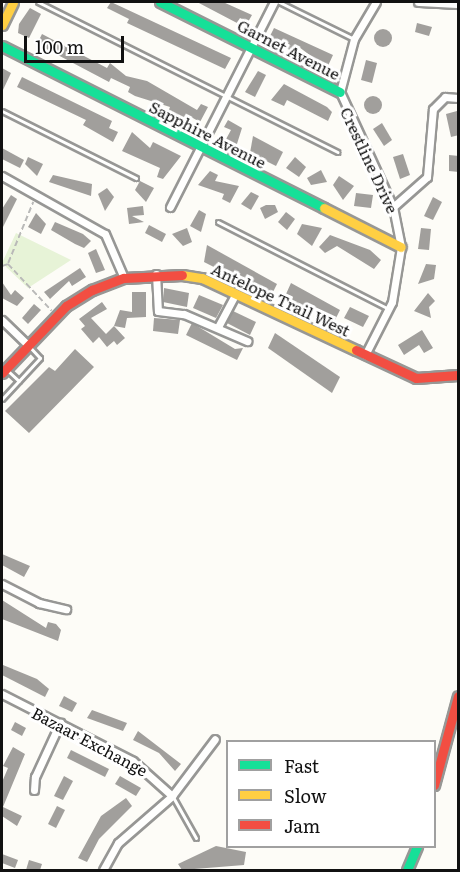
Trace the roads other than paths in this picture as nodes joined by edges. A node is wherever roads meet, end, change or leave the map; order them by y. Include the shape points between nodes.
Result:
1 (13, 2) edge
2 (38, 2) edge
3 (160, 2) edge
4 (276, 2) edge
5 (376, 2) edge
6 (418, 2) edge
7 (459, 4) edge
8 (2, 25) edge
9 (354, 39) junction
10 (2, 46) edge
11 (252, 46) junction
12 (340, 92) junction
13 (226, 97) junction
14 (459, 98) edge
15 (2, 111) edge
16 (200, 148) junction
17 (338, 152) dead end
18 (2, 176) edge
19 (136, 178) dead end
20 (170, 207) dead end
21 (393, 207) junction
22 (218, 222) dead end
23 (401, 247) junction
24 (156, 274) junction
25 (124, 278) junction
26 (235, 295) junction
27 (389, 308) junction
28 (2, 320) edge
29 (219, 327) junction
30 (247, 341) dead end
31 (28, 345) junction
32 (365, 355) junction
33 (4, 371) edge
34 (459, 375) edge
35 (19, 381) junction
36 (2, 399) edge
37 (2, 584) edge
38 (66, 609) dead end
39 (2, 694) edge
40 (459, 696) edge
41 (60, 723) junction
42 (215, 739) dead end
43 (436, 781) edge
44 (34, 790) dead end
45 (172, 796) junction
46 (196, 838) dead end
47 (416, 848) edge
48 (103, 870) edge
49 (407, 870) edge

1 - 8 street
2 - 13 lane
3 - 11 street, Garnet Avenue
4 - 9 lane
4 - 11 street
5 - 9 street, Crestline Drive
6 - 7 street
9 - 12 street, Crestline Drive
10 - 16 street, Sapphire Avenue
11 - 12 street, Garnet Avenue
11 - 13 street
12 - 21 street, Crestline Drive
13 - 16 street
13 - 17 lane
14 - 21 street via 445,97 433,109 427,177
15 - 19 lane
16 - 20 street
16 - 23 street, Sapphire Avenue
18 - 25 street via 105,234
21 - 23 street, Crestline Drive
22 - 27 lane
23 - 27 street, Crestline Drive
24 - 25 street, Antelope Trail West
24 - 26 street, Antelope Trail West via 202,278
24 - 29 street via 158,311
25 - 31 street, Antelope Trail West via 92,290 56,316
26 - 29 street
26 - 32 street, Antelope Trail West
27 - 32 street, Crestline Drive
28 - 31 street
29 - 30 street
31 - 33 street, Antelope Trail West
31 - 35 lane via 40,358
32 - 34 street, Antelope Trail West via 416,378
33 - 35 lane
35 - 36 lane
37 - 38 street via 39,603
39 - 41 street, Bazaar Exchange
40 - 43 street
41 - 44 street via 34,777
41 - 45 street, Bazaar Exchange via 134,761
42 - 45 street
45 - 46 lane
45 - 48 street via 129,831
47 - 49 street

